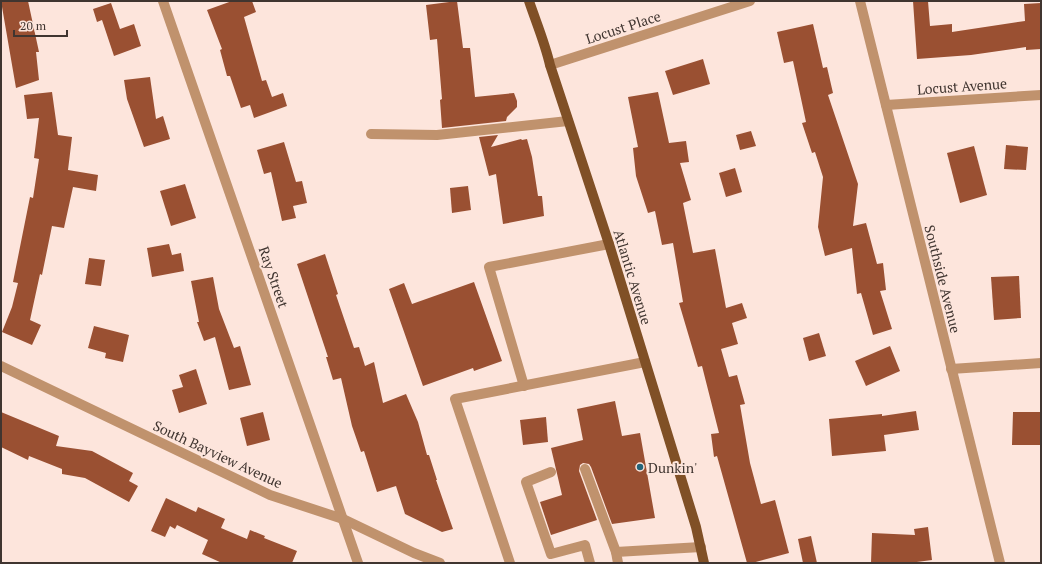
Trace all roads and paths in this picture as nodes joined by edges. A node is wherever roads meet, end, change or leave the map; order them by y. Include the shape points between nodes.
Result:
1 (163, 1) edge
2 (529, 1) edge
3 (750, 1) edge
4 (860, 1) edge
5 (550, 65) junction
6 (1041, 94) edge
7 (886, 105) junction
8 (568, 121) junction
9 (371, 134) dead end
10 (609, 244) junction
11 (645, 362) junction
12 (1041, 363) edge
13 (1, 366) edge
14 (951, 369) junction
15 (524, 386) junction
16 (585, 469) dead end
17 (551, 472) dead end
18 (343, 519) junction
19 (701, 547) junction
20 (616, 552) junction
21 (414, 553) junction
22 (552, 559) edge
23 (358, 563) edge
24 (422, 563) edge
25 (440, 563) edge
26 (510, 563) edge
27 (590, 563) edge
28 (618, 563) edge
29 (704, 563) edge
30 (1000, 563) edge

1 - 18 street, Ray Street
2 - 5 main road, Atlantic Avenue
3 - 5 street, Locust Place
4 - 7 street, Southside Avenue
5 - 8 main road, Atlantic Avenue
6 - 7 street, Locust Avenue
7 - 14 street, Southside Avenue
8 - 9 street via 437,135
8 - 10 main road, Atlantic Avenue
10 - 11 main road, Atlantic Avenue
10 - 15 street via 489,267
11 - 15 street
11 - 19 main road, Atlantic Avenue
12 - 14 street
13 - 18 street, South Bayview Avenue via 270,495
14 - 30 street, Southside Avenue
15 - 26 street via 455,399
16 - 20 street
17 - 22 street via 526,482
18 - 21 street, South Bayview Avenue
18 - 23 street, Ray Street
19 - 20 street
19 - 29 main road, Atlantic Avenue
20 - 28 street
21 - 24 street, South Bayview Avenue
21 - 25 street
22 - 27 street via 585,545

